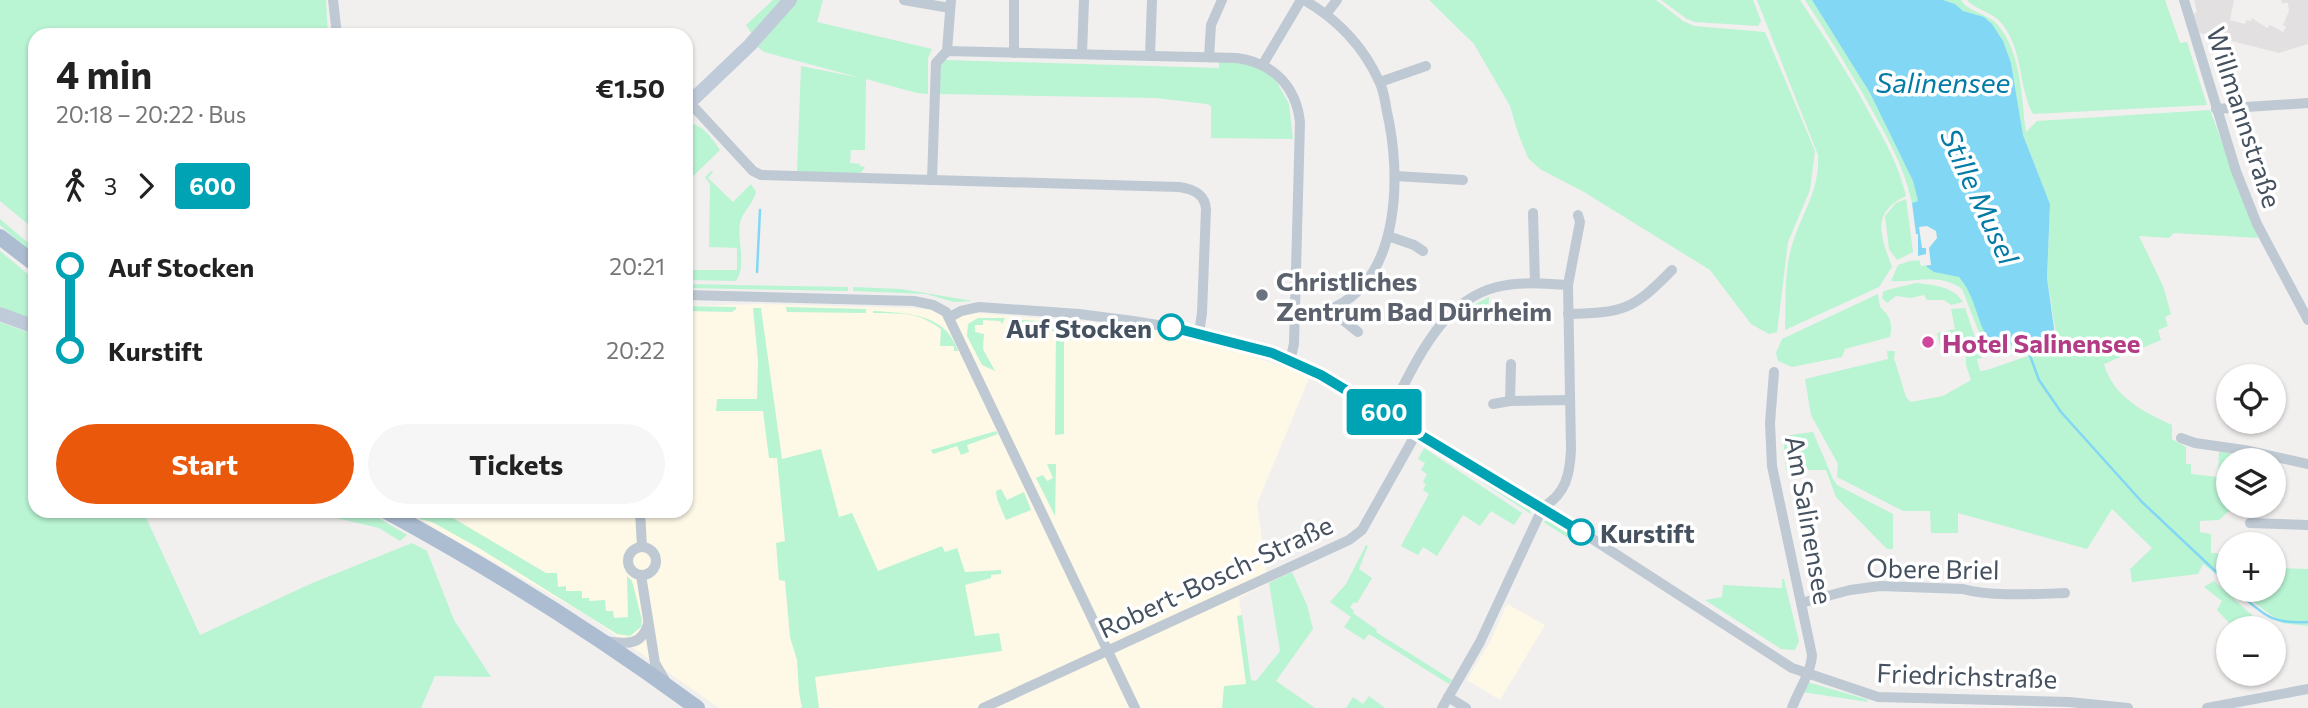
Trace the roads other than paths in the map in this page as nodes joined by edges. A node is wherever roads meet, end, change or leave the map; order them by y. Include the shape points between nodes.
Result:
1 (334, 0) edge
2 (790, 0) edge
3 (904, 0) edge
4 (1014, 0) edge
5 (1084, 0) edge
6 (1152, 0) edge
7 (1222, 0) edge
8 (1303, 0) edge
9 (1337, 0) edge
10 (2183, 0) edge
11 (951, 4) edge
12 (1327, 13) junction
13 (336, 28) edge
14 (947, 51) junction
15 (1014, 53) junction
16 (1083, 54) junction
17 (1150, 56) junction
18 (1209, 57) junction
19 (1264, 64) junction
20 (1426, 66) dead end
21 (1380, 82) junction
22 (693, 99) edge
23 (2308, 103) edge
24 (693, 109) edge
25 (2216, 109) junction
26 (1395, 176) junction
27 (932, 180) junction
28 (1463, 180) dead end
29 (1534, 213) dead end
30 (1578, 215) dead end
31 (1388, 236) junction
32 (0, 237) edge
33 (1423, 251) dead end
34 (28, 259) edge
35 (1672, 270) dead end
36 (1535, 283) junction
37 (1567, 285) junction
38 (693, 295) edge
39 (1332, 308) junction
40 (1295, 312) junction
41 (0, 314) edge
42 (1568, 314) junction
43 (950, 317) junction
44 (2308, 320) edge
45 (28, 324) edge
46 (1358, 332) dead end
47 (1199, 333) junction
48 (1290, 361) junction
49 (1511, 365) dead end
50 (1774, 372) dead end
51 (1570, 400) junction
52 (1510, 401) junction
53 (1493, 404) dead end
54 (1388, 415) junction
55 (1418, 432) junction
56 (2181, 438) dead end
57 (2308, 464) edge
58 (1543, 507) junction
59 (399, 518) edge
60 (640, 518) edge
61 (2250, 523) dead end
62 (2308, 525) edge
63 (642, 547) junction
64 (641, 575) junction
65 (2065, 593) dead end
66 (1801, 603) junction
67 (649, 621) junction
68 (602, 640) junction
69 (1108, 651) junction
70 (1806, 674) junction
71 (669, 688) junction
72 (2308, 689) edge
73 (1448, 697) junction
74 (1878, 703) edge
75 (2043, 705) edge
76 (2229, 706) edge
77 (697, 708) edge
78 (983, 708) edge
79 (1135, 708) edge
80 (1442, 708) edge
81 (1466, 708) edge
82 (1792, 708) edge
83 (2129, 708) edge
84 (2207, 708) edge

1 - 13 street
2 - 22 street
3 - 11 street
4 - 15 street
5 - 16 street
6 - 17 street
7 - 18 street via 1211,25
8 - 12 street
8 - 19 street
9 - 12 street
10 - 25 street, Willmannstraße
11 - 14 street
12 - 21 street via 1343,27
14 - 15 street
14 - 27 street via 936,63
15 - 16 street
16 - 17 street
17 - 18 street
18 - 19 street
19 - 40 street via 1284,82 1299,110
20 - 21 street
21 - 26 street via 1392,132
23 - 25 street
24 - 27 street via 761,175
25 - 44 street, Willmannstraße via 2257,224
26 - 28 street
26 - 31 street
27 - 47 street via 1179,187 1197,192 1206,203
29 - 36 street
30 - 37 street
31 - 33 street
31 - 39 street via 1368,279
32 - 34 main road
35 - 42 street via 1629,307
36 - 37 street
36 - 54 street via 1484,291 1456,308 1431,339
37 - 42 street
38 - 43 street via 921,302
39 - 40 street
39 - 46 street
40 - 48 street
41 - 45 street
42 - 51 street
43 - 47 street, Friedrichstraße via 979,307 1102,317
43 - 69 street
47 - 48 street, Friedrichstraße
48 - 54 street, Friedrichstraße
49 - 52 street
50 - 66 street, Am Salinensee via 1772,467
51 - 52 street
51 - 58 street via 1568,476 1558,496
52 - 53 street
54 - 55 street, Friedrichstraße
55 - 58 street, Friedrichstraße
55 - 69 street, Robert-Bosch-Straße via 1362,530 1349,540
56 - 57 street
58 - 70 street, Friedrichstraße via 1758,648
58 - 73 street via 1480,642
59 - 68 main road
60 - 63 street
61 - 62 street
63 - 64 street via 631,553 628,562
63 - 64 street via 650,550 655,562 649,573
64 - 67 street
65 - 66 street, Obere Briel via 1880,586
66 - 70 street, Am Salinensee via 1812,656
67 - 68 street via 638,640
67 - 71 street via 656,667
68 - 71 main road
69 - 78 street, Robert-Bosch-Straße
69 - 79 street
70 - 74 street, Friedrichstraße
70 - 82 street, Am Salinensee
71 - 77 main road
72 - 76 street
73 - 80 street
73 - 81 street
74 - 75 street, Friedrichstraße
75 - 83 street, Friedrichstraße
76 - 84 street

